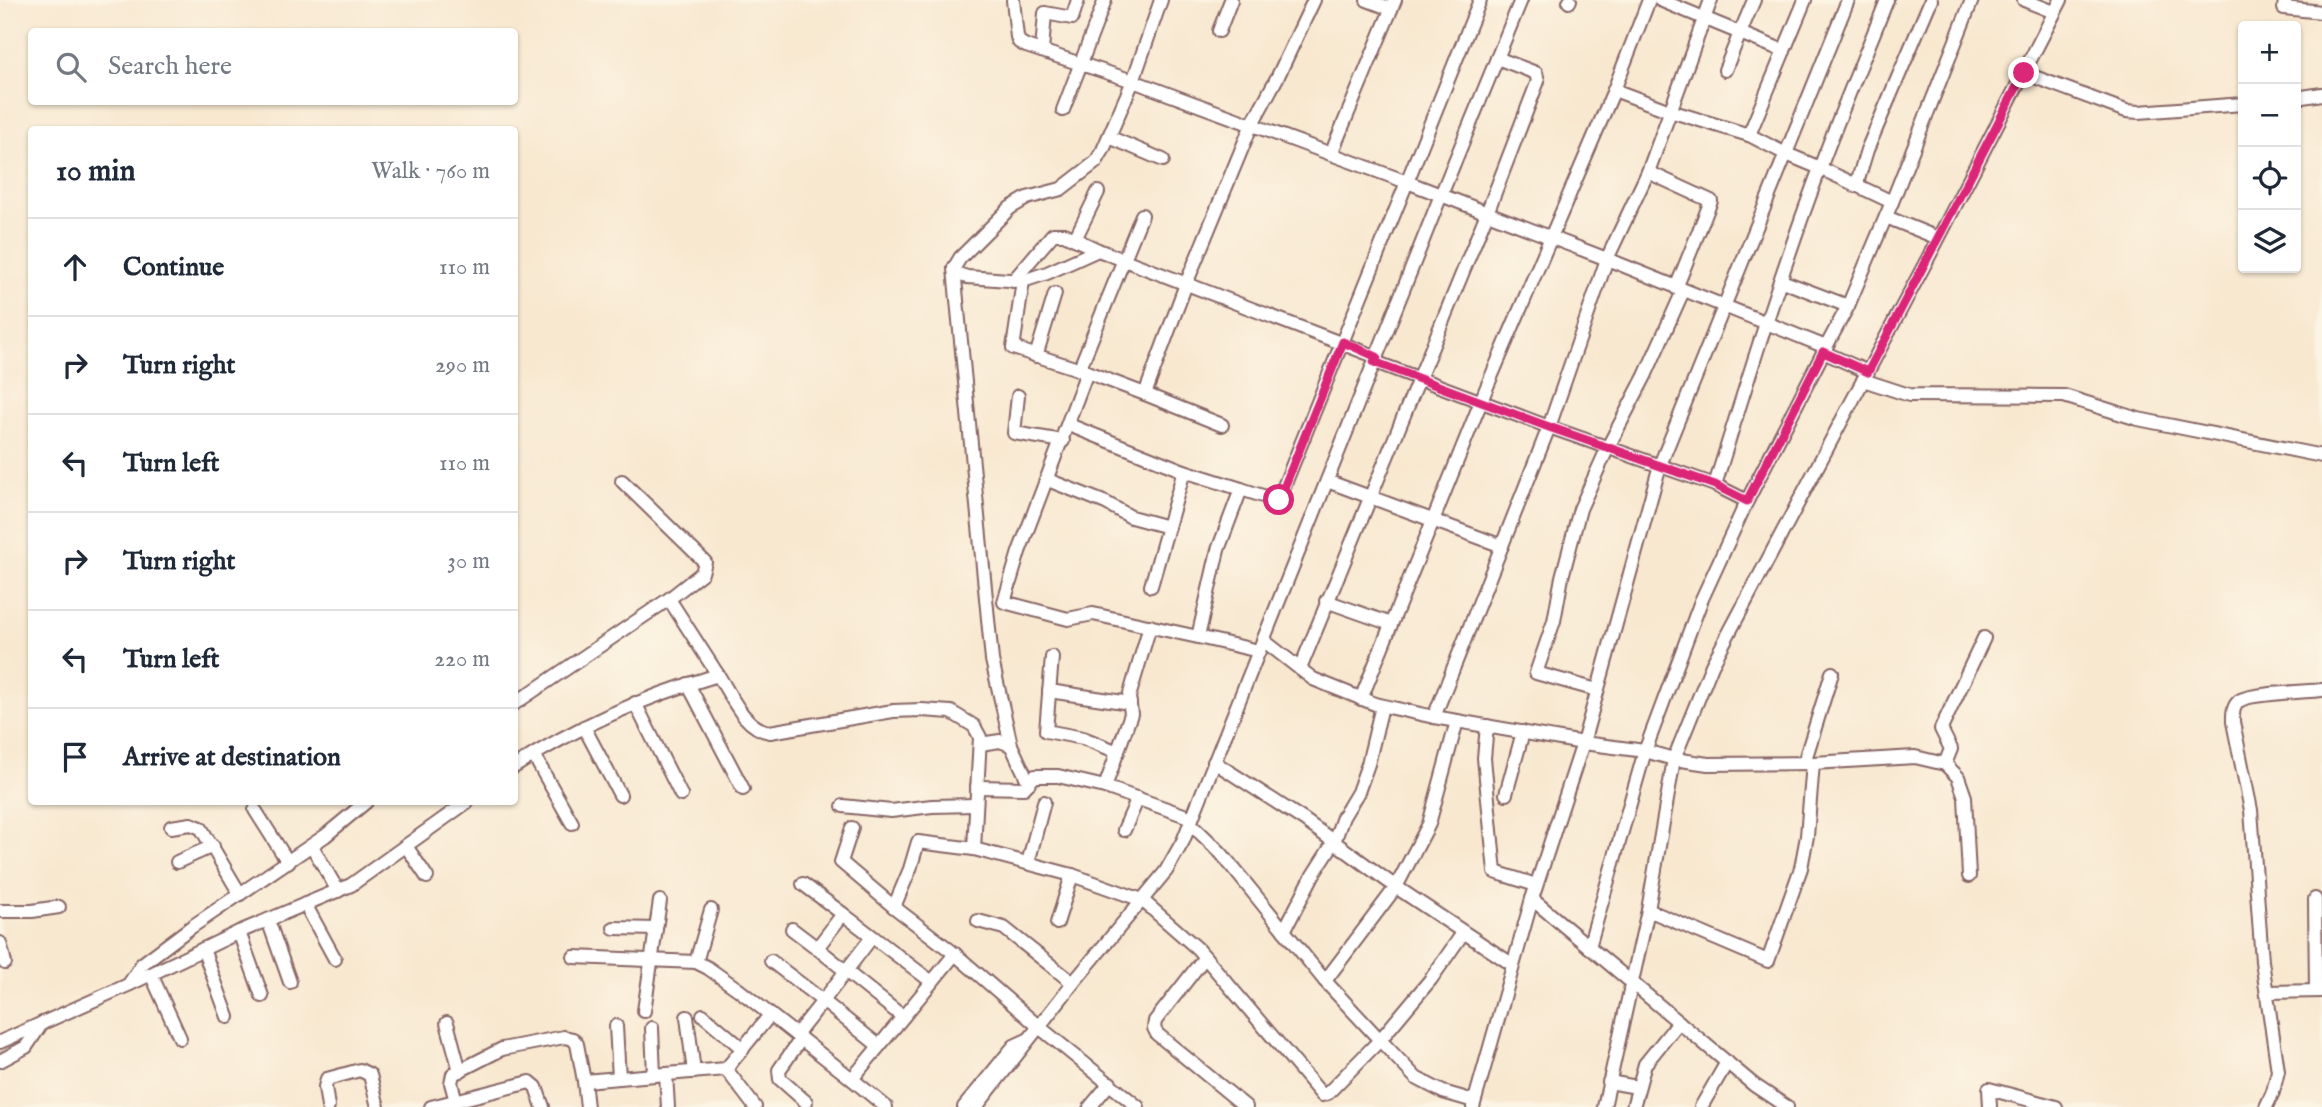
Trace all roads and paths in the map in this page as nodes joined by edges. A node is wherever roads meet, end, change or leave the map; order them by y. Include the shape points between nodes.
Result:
1 (1013, 0) edge
2 (1078, 0) edge
3 (1105, 0) edge
4 (1161, 0) edge
5 (1231, 0) edge
6 (1314, 0) edge
7 (1367, 0) edge
8 (1480, 0) edge
9 (1521, 0) edge
10 (1649, 0) edge
11 (1660, 0) edge
12 (1711, 0) edge
13 (1754, 0) edge
14 (1805, 0) edge
15 (1848, 0) edge
16 (1887, 0) edge
17 (1931, 0) edge
18 (1972, 0) edge
19 (2024, 0) edge
20 (2061, 0) edge
21 (2284, 0) edge
22 (1393, 5) edge
23 (2054, 12) junction
24 (2322, 12) edge
25 (1704, 18) junction
26 (1219, 30) dead end
27 (1740, 33) junction
28 (1042, 51) junction
29 (1784, 51) junction
30 (1497, 58) junction
31 (1081, 64) junction
32 (1725, 70) dead end
33 (2024, 73) junction
34 (1133, 81) junction
35 (1614, 90) junction
36 (2322, 94) edge
37 (2301, 97) edge
38 (2238, 104) edge
39 (1063, 110) dead end
40 (1670, 111) junction
41 (1252, 124) junction
42 (1749, 135) junction
43 (1109, 137) junction
44 (1784, 153) junction
45 (1331, 154) junction
46 (1163, 159) dead end
47 (1820, 168) junction
48 (1648, 172) junction
49 (1407, 182) junction
50 (1856, 186) junction
51 (1098, 192) dead end
52 (1441, 195) junction
53 (1892, 202) junction
54 (1487, 213) junction
55 (1142, 215) dead end
56 (1886, 217) junction
57 (1075, 239) junction
58 (1551, 239) junction
59 (1938, 239) junction
60 (1098, 250) junction
61 (1123, 259) junction
62 (1607, 259) junction
63 (954, 268) junction
64 (1018, 281) junction
65 (1782, 281) junction
66 (1186, 284) junction
67 (1679, 290) junction
68 (1055, 294) dead end
69 (1848, 306) junction
70 (1725, 307) junction
71 (1765, 323) junction
72 (1343, 342) junction
73 (1825, 349) junction
74 (1036, 356) junction
75 (1376, 359) junction
76 (1083, 371) junction
77 (1866, 376) junction
78 (1418, 378) junction
79 (1145, 394) junction
80 (1018, 396) dead end
81 (1481, 401) junction
82 (1069, 425) junction
83 (1222, 425) dead end
84 (1549, 427) junction
85 (1063, 442) junction
86 (1608, 446) junction
87 (2322, 456) edge
88 (1660, 466) junction
89 (1184, 471) junction
90 (1048, 480) junction
91 (622, 481) dead end
92 (1327, 481) junction
93 (1715, 485) junction
94 (1241, 489) junction
95 (1370, 497) junction
96 (1747, 501) junction
97 (1433, 521) junction
98 (1168, 527) junction
99 (1502, 546) junction
100 (1152, 586) dead end
101 (669, 599) junction
102 (1326, 601) junction
103 (1391, 624) junction
104 (1150, 626) junction
105 (1198, 637) junction
106 (1984, 638) dead end
107 (1261, 646) junction
108 (1052, 657) dead end
109 (1300, 669) junction
110 (1832, 673) dead end
111 (718, 675) junction
112 (688, 684) junction
113 (1597, 690) junction
114 (2322, 690) edge
115 (1049, 691) junction
116 (1361, 699) junction
117 (518, 701) edge
118 (635, 703) junction
119 (1130, 703) junction
120 (1382, 706) junction
121 (1434, 717) junction
122 (1457, 721) junction
123 (1487, 726) junction
124 (584, 727) junction
125 (1523, 732) junction
126 (1583, 743) junction
127 (980, 744) junction
128 (1011, 746) junction
129 (1645, 751) junction
130 (1118, 752) junction
131 (534, 756) junction
132 (1674, 759) junction
133 (1214, 762) junction
134 (1809, 763) junction
135 (1945, 764) junction
136 (518, 765) edge
137 (1029, 783) junction
138 (977, 787) junction
139 (1105, 787) junction
140 (743, 789) dead end
141 (1506, 794) dead end
142 (681, 795) dead end
143 (620, 796) dead end
144 (1138, 798) junction
145 (1044, 802) dead end
146 (362, 805) edge
147 (463, 805) edge
148 (975, 805) junction
149 (843, 806) dead end
150 (255, 810) dead end
151 (1191, 821) junction
152 (572, 823) dead end
153 (171, 827) dead end
154 (852, 828) dead end
155 (1124, 830) dead end
156 (1334, 842) junction
157 (213, 846) junction
158 (312, 846) junction
159 (406, 846) junction
160 (974, 849) junction
161 (177, 862) dead end
162 (288, 862) junction
163 (1028, 863) junction
164 (1072, 875) junction
165 (1969, 876) dead end
166 (427, 877) dead end
167 (803, 884) dead end
168 (1536, 885) junction
169 (1396, 887) junction
170 (338, 891) junction
171 (240, 894) junction
172 (1532, 899) junction
173 (1142, 900) junction
174 (2315, 900) dead end
175 (660, 901) dead end
176 (305, 904) junction
177 (59, 907) dead end
178 (894, 907) junction
179 (711, 910) dead end
180 (1648, 910) junction
181 (0, 911) edge
182 (843, 914) junction
183 (268, 920) junction
184 (978, 921) dead end
185 (1057, 923) dead end
186 (614, 929) dead end
187 (656, 929) junction
188 (792, 929) dead end
189 (1284, 931) junction
190 (239, 932) junction
191 (1463, 933) junction
192 (872, 937) junction
193 (0, 943) edge
194 (1589, 947) junction
195 (817, 948) junction
196 (203, 949) junction
197 (955, 954) junction
198 (574, 957) dead end
199 (1205, 957) junction
200 (652, 958) junction
201 (335, 959) dead end
202 (696, 961) junction
203 (771, 961) dead end
204 (5, 963) dead end
205 (1513, 965) junction
206 (846, 972) junction
207 (151, 974) junction
208 (1325, 981) junction
209 (290, 982) dead end
210 (932, 982) junction
211 (1073, 983) junction
212 (1632, 983) junction
213 (128, 985) junction
214 (2319, 991) edge
215 (2267, 992) junction
216 (262, 996) dead end
217 (823, 1001) junction
218 (644, 1011) dead end
219 (703, 1015) dead end
220 (770, 1015) junction
221 (228, 1017) dead end
222 (687, 1017) dead end
223 (903, 1017) junction
224 (1679, 1022) junction
225 (42, 1023) junction
226 (447, 1023) dead end
227 (616, 1026) dead end
228 (1038, 1026) junction
229 (652, 1028) dead end
230 (798, 1037) junction
231 (180, 1038) dead end
232 (1028, 1040) junction
233 (1380, 1040) junction
234 (0, 1041) edge
235 (879, 1046) junction
236 (743, 1049) junction
237 (0, 1061) edge
238 (1727, 1062) junction
239 (726, 1069) junction
240 (460, 1070) junction
241 (694, 1072) junction
242 (660, 1074) junction
243 (619, 1078) junction
244 (852, 1079) junction
245 (584, 1081) junction
246 (1609, 1082) junction
247 (1110, 1083) junction
248 (1637, 1087) junction
249 (456, 1101) junction
250 (1473, 1104) edge
251 (807, 1105) edge
252 (1780, 1105) edge
253 (328, 1107) edge
254 (377, 1107) edge
255 (431, 1107) edge
256 (543, 1107) edge
257 (587, 1107) edge
258 (668, 1107) edge
259 (755, 1107) edge
260 (886, 1107) edge
261 (964, 1107) edge
262 (976, 1107) edge
263 (1090, 1107) edge
264 (1138, 1107) edge
265 (1246, 1107) edge
266 (1604, 1107) edge
267 (1633, 1107) edge
268 (1701, 1107) edge
269 (1990, 1107) edge
270 (2056, 1107) edge
271 (2266, 1107) edge

1 - 28 street via 1019,42
2 - 28 street via 1072,18 1045,13
3 - 31 street
4 - 34 street
5 - 26 street
6 - 41 street
7 - 22 street
8 - 49 street
9 - 30 street
10 - 35 street
11 - 25 street
12 - 25 street
13 - 27 street
14 - 29 street
15 - 44 street
16 - 47 street
17 - 50 street
18 - 53 street
19 - 23 street
20 - 23 street
21 - 24 street via 2284,8
22 - 45 street
23 - 33 street
25 - 27 street
25 - 40 street
27 - 29 street
27 - 32 street
28 - 31 street
29 - 42 street
30 - 52 street
30 - 54 street via 1538,77
31 - 34 street
31 - 39 street
33 - 38 street via 2139,113
33 - 59 street
34 - 41 street
34 - 43 street
35 - 40 street
35 - 58 street
36 - 37 street
40 - 42 street
40 - 48 street
41 - 45 street
41 - 66 street
42 - 44 street
43 - 46 street
43 - 63 street via 1087,170 1061,189 1010,208
44 - 47 street
44 - 70 street
45 - 49 street
47 - 50 street
47 - 65 street
48 - 62 street
48 - 67 street via 1712,201
49 - 52 street
49 - 72 street
50 - 53 street
51 - 57 street
52 - 54 street
52 - 75 street
53 - 56 street
54 - 58 street
54 - 78 street
55 - 61 street
56 - 59 street
56 - 69 street
57 - 60 street
57 - 64 street via 1053,234
58 - 62 street
58 - 81 street
59 - 77 street
60 - 61 street
60 - 64 street
61 - 66 street
61 - 76 street
62 - 67 street
62 - 84 street
63 - 64 street via 967,277
63 - 128 street via 992,660
64 - 74 street via 1013,348
65 - 69 street
65 - 71 street
66 - 72 street
66 - 79 street
67 - 70 street
67 - 86 street via 1645,376
68 - 74 street
69 - 73 street
70 - 71 street
70 - 88 street
71 - 73 street
71 - 93 street
72 - 75 street
72 - 94 street via 1279,500
73 - 77 street
73 - 96 street
74 - 76 street
75 - 78 street
75 - 92 street
76 - 79 street
76 - 82 street
77 - 87 street via 1909,395 2064,396 2138,419
77 - 132 street via 1712,665
78 - 81 street
78 - 95 street
79 - 83 street
80 - 85 street via 1014,433
81 - 84 street
81 - 97 street
82 - 85 street
82 - 89 street
84 - 86 street
84 - 99 street
85 - 90 street
86 - 88 street
86 - 113 street via 1580,509 1554,621 1536,673
88 - 93 street
88 - 113 street
89 - 94 street
89 - 98 street
90 - 98 street via 1131,517
90 - 104 street via 1004,602 1068,619 1094,614
91 - 101 street via 705,562 702,573
92 - 95 street
92 - 107 street
93 - 96 street
94 - 105 street via 1218,550
95 - 97 street
95 - 102 street
96 - 129 street via 1701,601
97 - 99 street
97 - 103 street
98 - 100 street
99 - 121 street
101 - 111 street
101 - 117 street
102 - 103 street
102 - 109 street
103 - 116 street
104 - 105 street
104 - 119 street
105 - 107 street
106 - 135 street via 1941,729 1951,748
107 - 109 street
107 - 133 street
108 - 115 street
109 - 116 street
110 - 134 street
111 - 112 street
111 - 127 street via 760,731 922,710 964,718 974,726
112 - 118 street
112 - 140 street
113 - 126 street
114 - 215 street via 2255,696 2239,700 2233,709 2251,810
115 - 119 street
115 - 130 street via 1046,731 1083,738
116 - 120 street
118 - 124 street
118 - 142 street
119 - 130 street via 1131,714
120 - 121 street
120 - 156 street via 1368,764
121 - 122 street
122 - 123 street
122 - 169 street via 1429,824
123 - 125 street
123 - 168 street via 1485,758 1495,872
124 - 131 street
124 - 143 street
125 - 126 street
125 - 141 street
126 - 129 street
126 - 168 street
127 - 128 street via 1000,741
127 - 138 street
128 - 137 street
129 - 132 street
129 - 194 street
130 - 139 street
131 - 136 street
131 - 152 street
132 - 134 street via 1708,764
132 - 180 street
133 - 151 street
133 - 156 street
134 - 135 street via 1915,757
134 - 180 street via 1807,836 1801,867 1768,961
135 - 165 street via 1958,777 1965,797
137 - 138 street via 1024,788
137 - 139 street via 1035,776 1058,776
138 - 148 street
139 - 144 street
144 - 151 street
144 - 155 street
145 - 163 street
146 - 158 street
147 - 159 street
148 - 149 street via 891,811
148 - 160 street
150 - 162 street
151 - 173 street via 1166,871
151 - 189 street
153 - 157 street via 197,825
154 - 178 street via 841,862
156 - 169 street
156 - 189 street
157 - 161 street
157 - 171 street
158 - 162 street
158 - 170 street
159 - 166 street
159 - 170 street
160 - 163 street
160 - 178 street via 918,842
162 - 171 street
163 - 164 street
164 - 173 street
164 - 185 street
167 - 182 street
168 - 172 street
169 - 191 street
169 - 208 street
170 - 176 street
171 - 213 street via 142,964
172 - 194 street
172 - 205 street
173 - 199 street
173 - 211 street
174 - 214 street
175 - 187 street
176 - 183 street
176 - 201 street
177 - 181 street
178 - 197 street
179 - 202 street
180 - 212 street
182 - 192 street
182 - 195 street
183 - 190 street
183 - 209 street
184 - 211 street via 1004,928
186 - 187 street
187 - 200 street
188 - 195 street
189 - 208 street
190 - 196 street
190 - 216 street
191 - 205 street
191 - 233 street
192 - 206 street
192 - 210 street
193 - 204 street
194 - 212 street
195 - 206 street
196 - 207 street
196 - 221 street
197 - 210 street
197 - 228 street
198 - 200 street
199 - 233 street via 1322,1095
199 - 265 street via 1154,1028
200 - 202 street
200 - 218 street
202 - 220 street
203 - 217 street
205 - 250 street
206 - 217 street
206 - 223 street
207 - 213 street
207 - 231 street
208 - 233 street
210 - 223 street
211 - 228 street
212 - 224 street
212 - 246 street
213 - 225 street
214 - 215 street
215 - 271 street via 2278,1071
217 - 230 street
217 - 235 street
219 - 236 street
220 - 230 street
220 - 236 street
222 - 241 street
223 - 235 street
224 - 238 street
224 - 248 street via 1645,1064
225 - 234 street
225 - 237 street via 26,1047
226 - 240 street
227 - 243 street
228 - 232 street
228 - 247 street
229 - 242 street
230 - 244 street
230 - 251 street via 778,1074
232 - 261 street via 1014,1046
232 - 262 street
233 - 250 street via 1416,1078
235 - 244 street
236 - 239 street
238 - 252 street
238 - 268 street
239 - 241 street
239 - 259 street
240 - 245 street via 502,1049 564,1037 577,1044
240 - 249 street via 451,1078
241 - 242 street
242 - 243 street
242 - 258 street
243 - 245 street
244 - 260 street
245 - 257 street
246 - 248 street
246 - 266 street
247 - 263 street
247 - 264 street
248 - 267 street
249 - 255 street
249 - 256 street via 530,1082
253 - 254 street via 327,1079 360,1070 370,1075
269 - 270 street via 1989,1089

